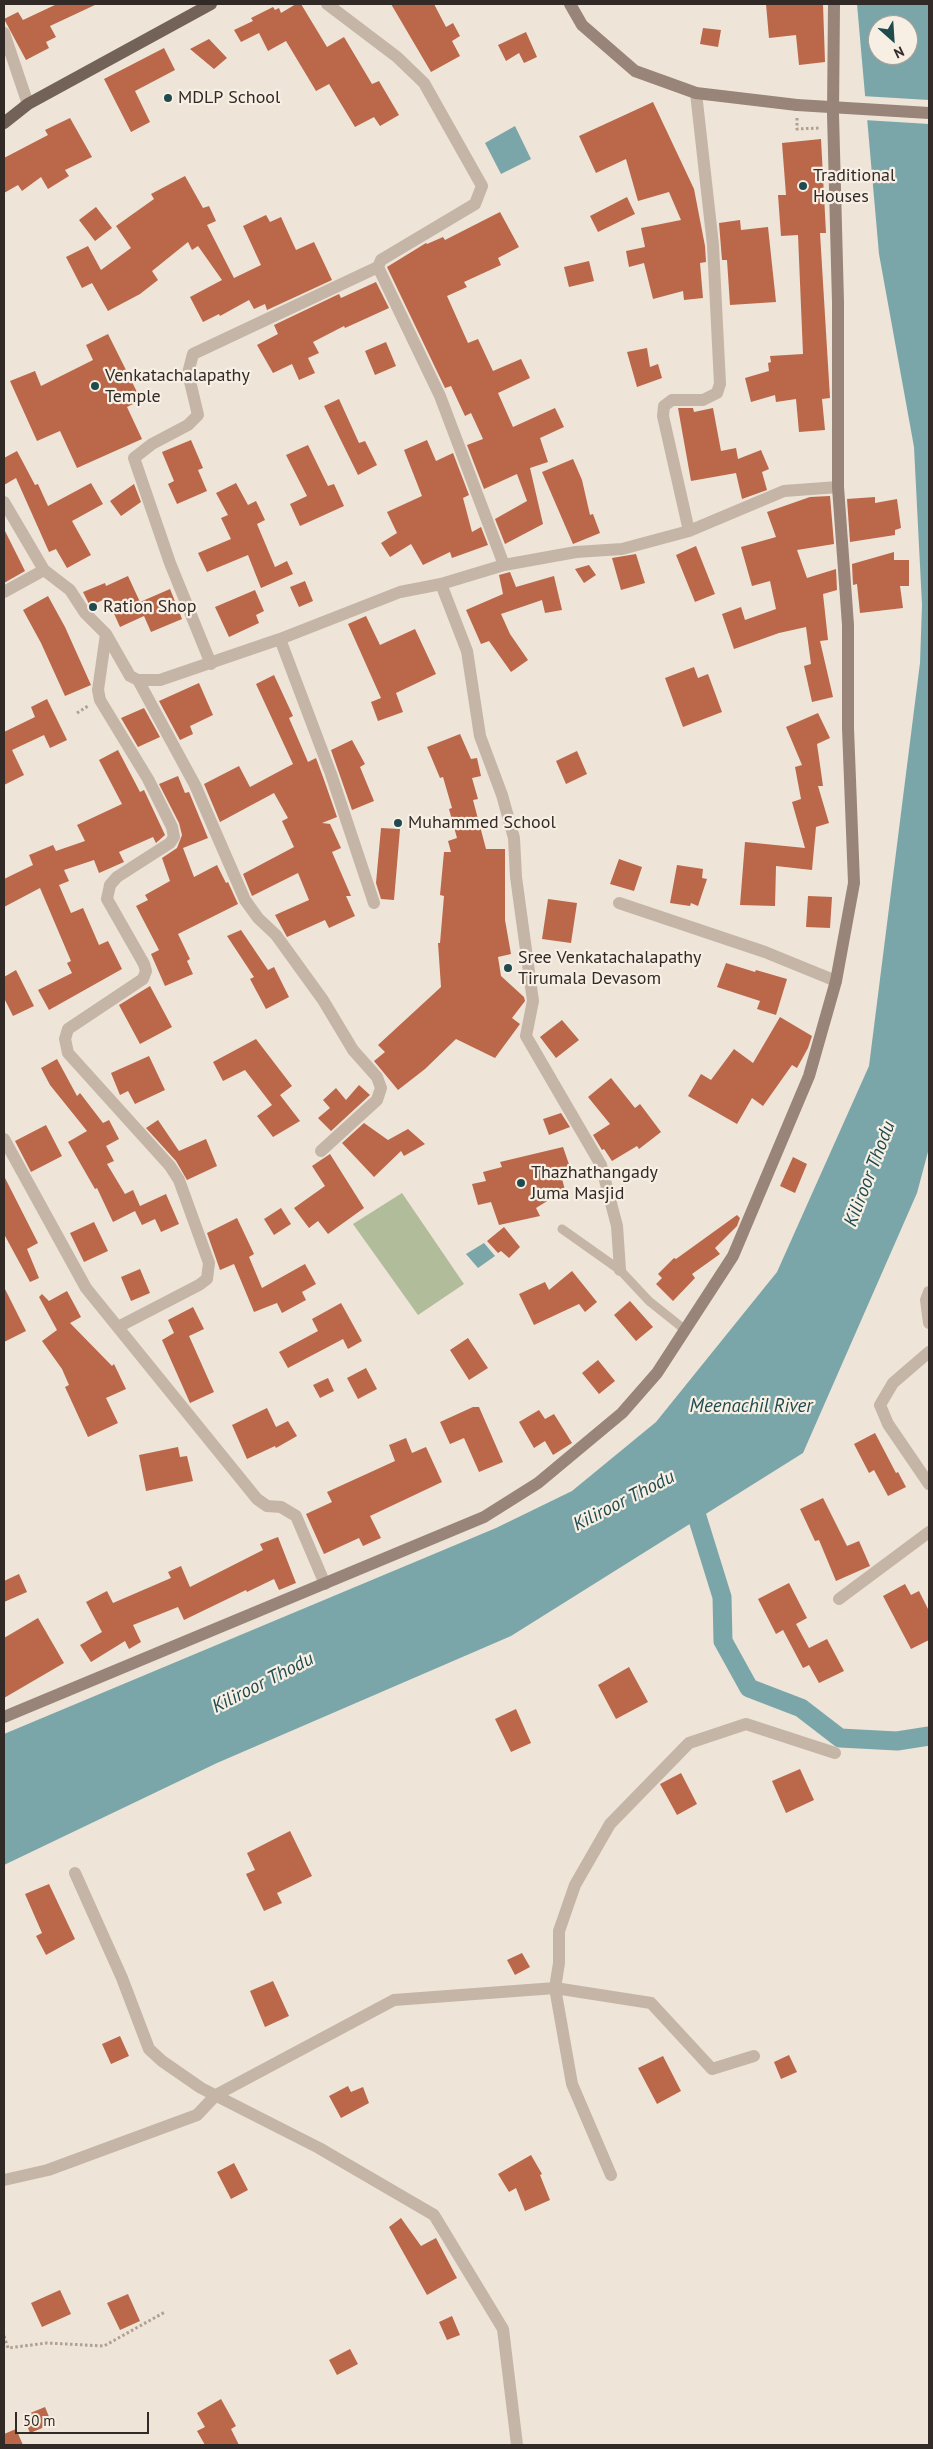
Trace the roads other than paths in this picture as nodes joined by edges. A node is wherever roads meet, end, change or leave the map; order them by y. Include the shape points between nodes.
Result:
1 (211, 4) edge
2 (326, 4) edge
3 (570, 4) edge
4 (834, 4) edge
5 (4, 33) edge
6 (696, 93) junction
7 (28, 104) junction
8 (929, 114) edge
9 (4, 123) edge
10 (378, 267) junction
11 (838, 487) junction
12 (4, 502) edge
13 (689, 531) junction
14 (504, 565) junction
15 (44, 570) junction
16 (441, 584) junction
17 (4, 592) edge
18 (106, 634) junction
19 (280, 640) junction
20 (211, 664) junction
21 (138, 680) junction
22 (374, 903) dead end
23 (619, 904) dead end
24 (836, 982) junction
25 (4, 1139) edge
26 (321, 1151) dead end
27 (562, 1229) dead end
28 (620, 1270) junction
29 (929, 1292) edge
30 (929, 1323) edge
31 (118, 1327) junction
32 (684, 1329) junction
33 (929, 1352) edge
34 (929, 1484) edge
35 (929, 1532) edge
36 (324, 1584) junction
37 (839, 1599) dead end
38 (4, 1717) edge
39 (835, 1753) dead end
40 (75, 1873) dead end
41 (555, 1988) junction
42 (754, 2056) dead end
43 (216, 2095) junction
44 (611, 2175) dead end
45 (4, 2180) edge
46 (517, 2445) edge

1 - 7 main road
2 - 10 street via 397,57 424,83 482,186 475,204 380,260
3 - 6 main road via 582,25 635,70
4 - 11 main road
5 - 7 street
6 - 8 main road, bridge via 797,106
6 - 13 street via 713,245 720,384 717,393 703,400 672,400 664,406 663,416
7 - 9 main road
10 - 14 street via 440,396
10 - 20 street via 193,354 188,373 198,414 188,426 152,444 134,458 170,563
11 - 13 street via 784,491
11 - 24 main road via 848,625 854,883
12 - 15 street
13 - 14 street via 622,549 576,552
14 - 16 street
15 - 17 street
15 - 18 street via 70,590 84,613
16 - 19 street via 400,592
16 - 28 street via 467,651 480,736 514,838 516,877 533,1001 526,1036 601,1165 617,1226
18 - 21 street via 125,670
18 - 31 street via 98,690 100,700 148,779 174,837 170,843 117,876 110,885 107,899 144,964 143,979 68,1029 65,1039 68,1053 170,1166 179,1180 209,1263 207,1279 199,1285
19 - 20 street
19 - 22 street via 331,774
20 - 21 street via 160,680
21 - 26 street via 195,785 246,900 258,918 276,935 323,1000 353,1050 377,1077 381,1088 377,1100
23 - 24 street via 765,952
24 - 32 main road via 810,1076 733,1256
25 - 31 street via 86,1288
27 - 28 lane
28 - 32 lane
29 - 30 street via 926,1300
31 - 36 street via 257,1499 296,1516
32 - 36 main road via 657,1373 622,1413 538,1483 484,1517
33 - 34 street via 893,1384 880,1404 888,1424
35 - 37 street
36 - 38 main road
39 - 41 street via 746,1724 690,1743 610,1824 574,1885 559,1931
40 - 43 street via 122,1978 149,2049 162,2061
41 - 42 street via 651,2003 712,2069
41 - 43 street via 394,2000
41 - 44 street via 572,2084
43 - 45 street via 197,2115 48,2170
43 - 46 street via 319,2148 434,2216 503,2329

